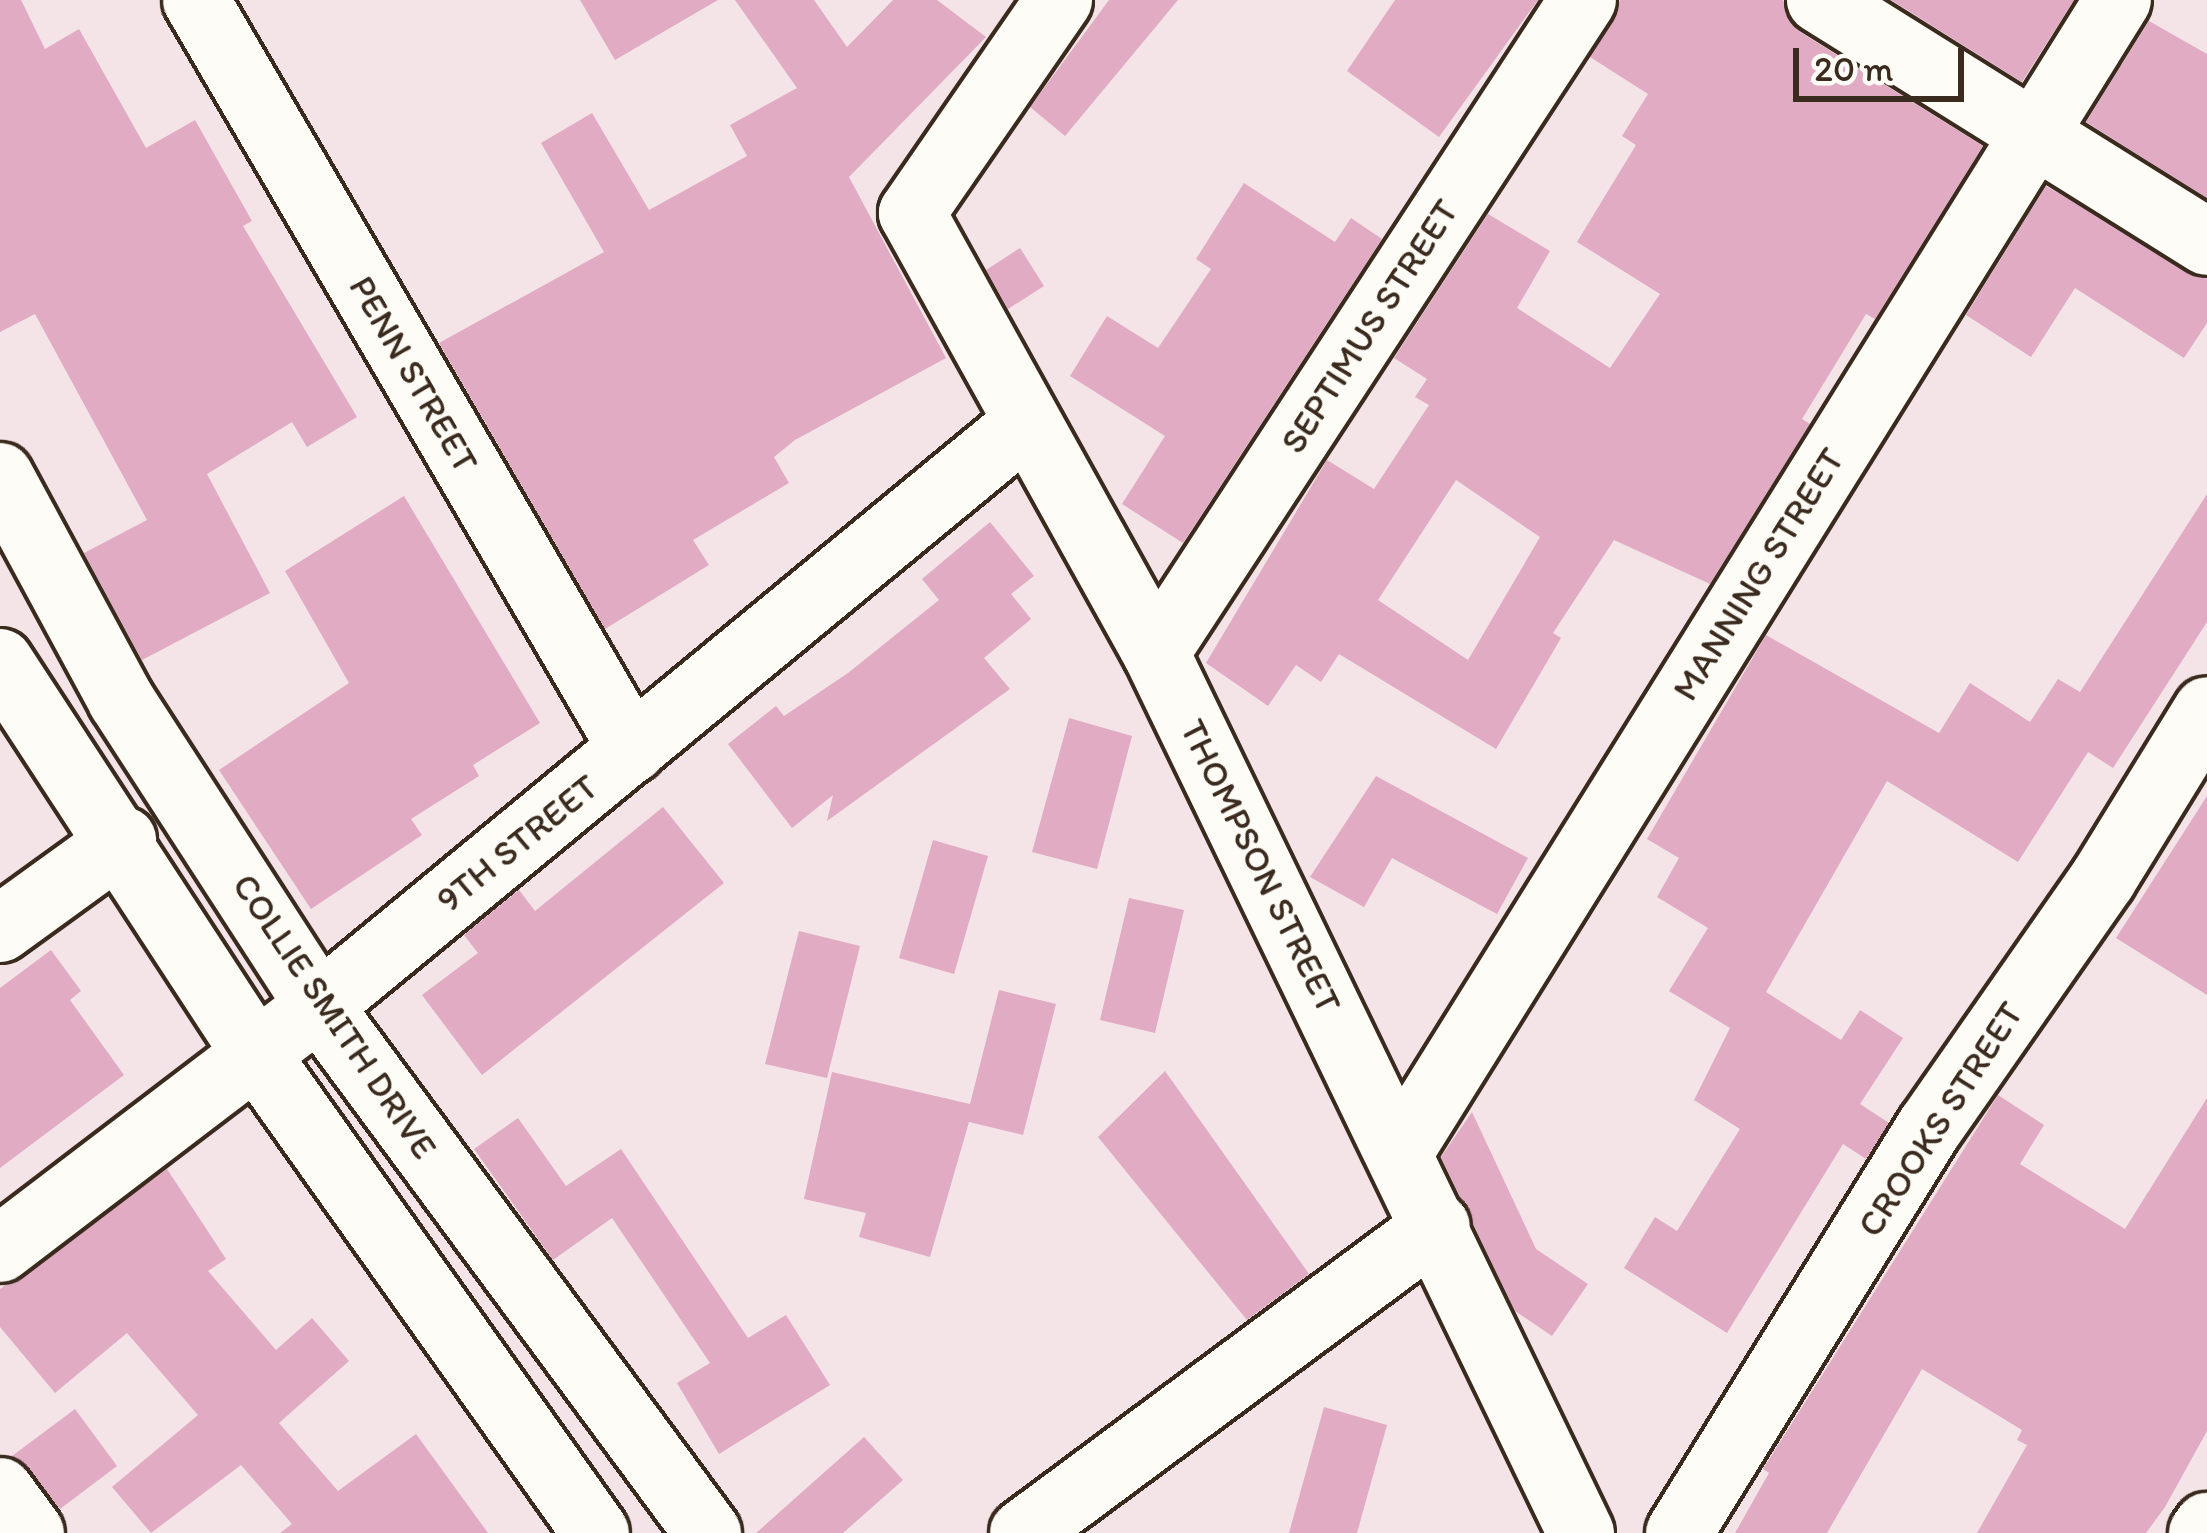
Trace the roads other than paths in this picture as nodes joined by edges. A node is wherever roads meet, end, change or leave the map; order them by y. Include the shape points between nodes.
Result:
1 (196, 0) edge
2 (1059, 0) edge
3 (1583, 0) edge
4 (1820, 0) edge
5 (2118, 0) edge
6 (2032, 136) junction
7 (2207, 242) edge
8 (1024, 425) junction
9 (0, 476) edge
10 (1156, 652) junction
11 (0, 662) edge
12 (2207, 710) edge
13 (632, 748) junction
14 (123, 840) junction
15 (0, 929) edge
16 (320, 1006) junction
17 (256, 1054) junction
18 (1401, 1150) junction
19 (1437, 1226) junction
20 (0, 1249) edge
21 (0, 1491) edge
22 (31, 1533) edge
23 (596, 1533) edge
24 (708, 1533) edge
25 (1023, 1533) edge
26 (1581, 1533) edge
27 (1679, 1533) edge

1 - 13 street, PENN STREET
2 - 8 street, THOMPSON STREET via 912,213
3 - 10 street, SEPTIMUS STREET
4 - 6 street
5 - 6 street, MANNING STREET
6 - 7 street
6 - 18 street, MANNING STREET
8 - 10 street, THOMPSON STREET
8 - 13 street, 9TH STREET
9 - 16 street, COLLIE SMITH DRIVE via 121,700
10 - 18 street, THOMPSON STREET
11 - 14 street
12 - 27 street, CROOKS STREET via 2103,879 1930,1127
13 - 16 street, 9TH STREET
14 - 15 street
14 - 17 street
16 - 17 street, 9TH STREET
16 - 24 street, COLLIE SMITH DRIVE
17 - 20 street, 9TH STREET
17 - 23 street
18 - 19 street, THOMPSON STREET
19 - 25 street
19 - 26 street, THOMPSON STREET
21 - 22 street

